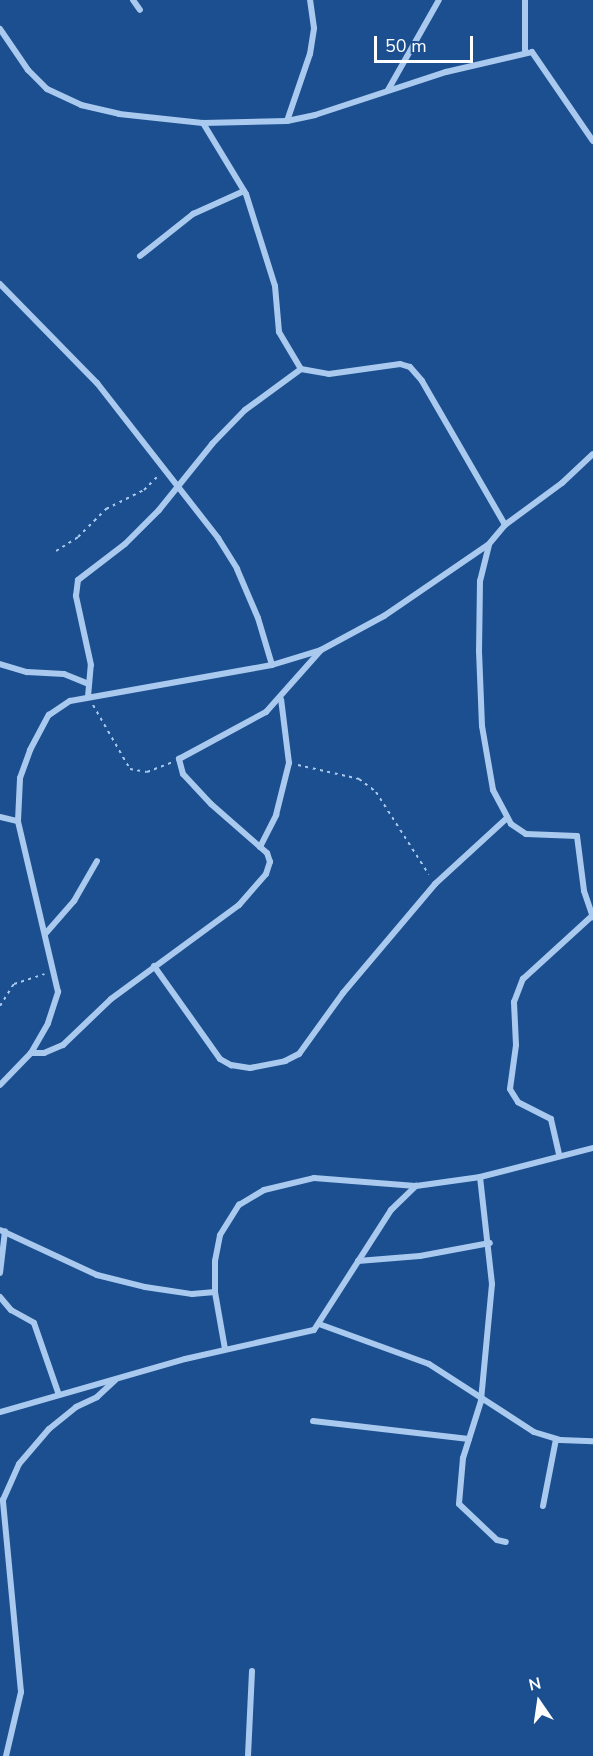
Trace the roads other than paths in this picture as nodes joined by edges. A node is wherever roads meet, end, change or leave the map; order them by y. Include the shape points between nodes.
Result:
1 (133, 0) edge
2 (310, 0) edge
3 (439, 0) edge
4 (525, 0) edge
5 (140, 10) dead end
6 (0, 29) edge
7 (525, 51) junction
8 (387, 90) junction
9 (287, 121) junction
10 (203, 123) junction
11 (592, 139) edge
12 (244, 191) junction
13 (140, 256) dead end
14 (0, 284) edge
15 (301, 369) junction
16 (593, 454) edge
17 (179, 486) junction
18 (505, 525) junction
19 (489, 544) junction
20 (321, 650) junction
21 (0, 664) edge
22 (272, 665) junction
23 (89, 684) junction
24 (88, 697) junction
25 (281, 699) junction
26 (0, 817) edge
27 (507, 818) junction
28 (18, 821) junction
29 (260, 847) junction
30 (97, 861) dead end
31 (593, 916) edge
32 (46, 933) junction
33 (154, 966) junction
34 (31, 1053) junction
35 (0, 1085) edge
36 (593, 1148) edge
37 (559, 1154) junction
38 (480, 1177) junction
39 (416, 1186) junction
40 (2, 1230) edge
41 (490, 1243) junction
42 (358, 1261) junction
43 (0, 1273) edge
44 (215, 1292) junction
45 (0, 1297) edge
46 (319, 1324) junction
47 (225, 1349) junction
48 (115, 1379) junction
49 (58, 1395) junction
50 (481, 1401) junction
51 (0, 1412) edge
52 (313, 1421) dead end
53 (469, 1439) junction
54 (556, 1439) junction
55 (593, 1441) edge
56 (543, 1506) dead end
57 (506, 1542) dead end
58 (252, 1671) dead end
59 (6, 1756) edge
60 (248, 1756) edge

1 - 5 street
2 - 9 street via 314,27 310,54
3 - 8 street
4 - 7 street
6 - 10 street via 47,90 81,105 119,114
7 - 8 street
7 - 11 street via 537,55 555,90
8 - 9 street via 344,108
9 - 10 street
10 - 12 street
12 - 13 street via 194,214
12 - 15 street via 275,286 279,332
14 - 17 street via 96,383
15 - 17 street via 244,410
15 - 18 street via 329,374 400,364 410,367 422,381
16 - 18 street via 562,483
17 - 22 street via 237,569
17 - 23 street via 125,544 78,580 76,596 91,665
18 - 19 street
19 - 20 street via 384,616
19 - 27 street via 480,581 482,726 493,790
20 - 22 street
20 - 25 street
21 - 23 street via 27,672 64,674
22 - 24 street
23 - 24 street
24 - 28 street via 56,708 40,728 20,778
25 - 29 street via 289,763 276,815
25 - 29 street via 266,712 179,759 179,767 188,780
26 - 28 street
27 - 31 street via 526,834 577,836 584,891
27 - 33 street via 435,884 343,993 299,1054 285,1061 250,1068 220,1059
28 - 32 street via 23,857
29 - 33 street via 270,861 252,893
30 - 32 street via 74,901
31 - 37 street via 523,979 514,1002 516,1045 510,1089 518,1102 551,1119
32 - 34 street via 56,971 55,1006
33 - 34 street via 111,999 63,1045 44,1053
34 - 35 street
36 - 37 street
37 - 38 street
38 - 39 street
38 - 41 street
39 - 42 street via 402,1196
39 - 44 street via 314,1178 264,1190 239,1205 220,1234
40 - 43 street
40 - 44 street via 97,1275 180,1293
41 - 42 street via 420,1256
41 - 50 street via 492,1284
42 - 46 street
44 - 47 street
45 - 49 street via 11,1310 34,1323
46 - 47 street via 314,1330
46 - 50 street via 429,1364
47 - 48 street
48 - 49 street
48 - 59 street via 97,1397 76,1407 49,1430 19,1464 3,1500 21,1692
49 - 51 street
50 - 53 street
50 - 54 street via 534,1432
52 - 53 street
53 - 57 street via 459,1476 459,1504 496,1540
54 - 55 street
54 - 56 street
58 - 60 street

